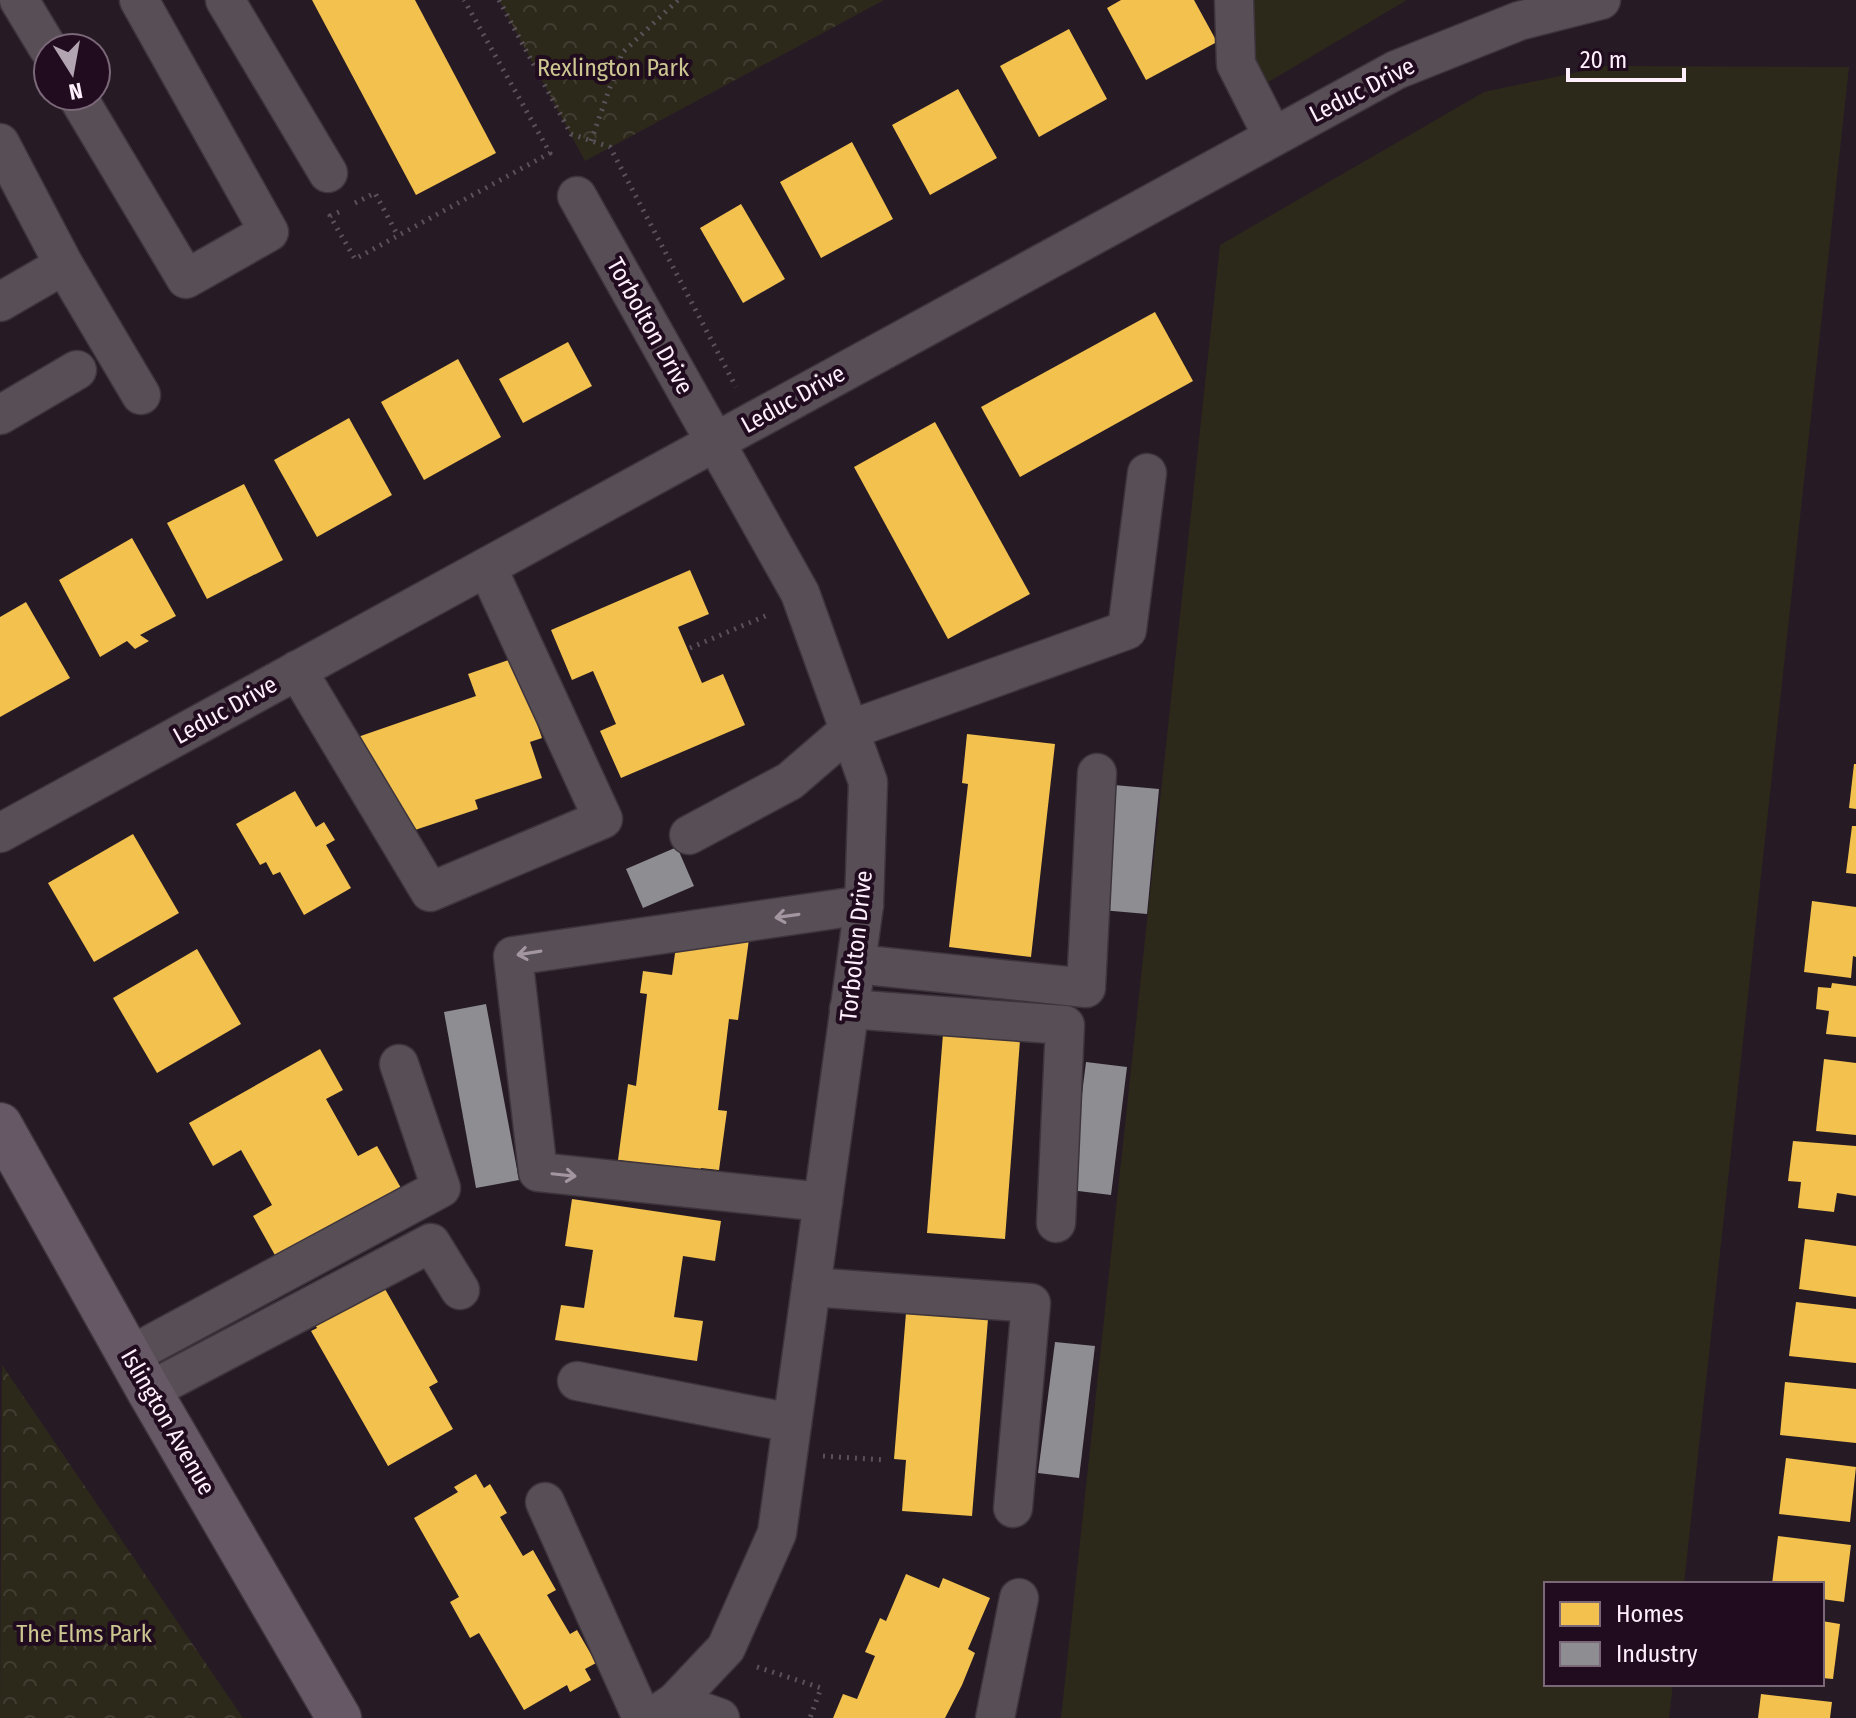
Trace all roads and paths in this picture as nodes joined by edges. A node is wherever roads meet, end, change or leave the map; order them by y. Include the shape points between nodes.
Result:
1 (19, 0) edge
2 (139, 0) edge
3 (225, 0) edge
4 (464, 0) edge
5 (678, 0) edge
6 (1234, 0) edge
7 (1601, 0) edge
8 (38, 32) edge
9 (87, 112) edge
10 (1273, 137) junction
11 (591, 141) dead end
12 (0, 143) edge
13 (328, 173) dead end
14 (577, 196) dead end
15 (398, 236) junction
16 (64, 265) junction
17 (0, 302) edge
18 (77, 370) dead end
19 (141, 395) dead end
20 (0, 415) edge
21 (715, 442) junction
22 (1147, 473) dead end
23 (487, 567) junction
24 (803, 600) junction
25 (690, 648) dead end
26 (297, 670) junction
27 (849, 730) junction
28 (1097, 773) dead end
29 (0, 833) edge
30 (689, 835) dead end
31 (864, 905) junction
32 (856, 964) junction
33 (849, 1009) junction
34 (399, 1064) dead end
35 (0, 1125) edge
36 (823, 1202) junction
37 (1056, 1223) dead end
38 (811, 1287) junction
39 (460, 1290) dead end
40 (139, 1373) junction
41 (577, 1381) dead end
42 (790, 1438) junction
43 (886, 1460) dead end
44 (545, 1502) dead end
45 (1013, 1508) dead end
46 (1019, 1598) dead end
47 (720, 1654) junction
48 (656, 1713) edge
49 (339, 1718) edge
50 (720, 1718) edge
51 (810, 1718) edge
52 (995, 1718) edge

1 - 8 street
2 - 9 street via 269,232 186,279
3 - 13 street
4 - 15 path via 550,153
5 - 11 path via 622,53
6 - 10 street via 1236,64
7 - 10 street, Leduc Drive via 1465,40 1396,70
10 - 21 street, Leduc Drive
12 - 16 street
14 - 21 street, Torbolton Drive
15 - 15 path via 355,259 330,216 375,193
16 - 17 street
16 - 19 street
18 - 20 street
21 - 23 street, Leduc Drive
21 - 24 street, Torbolton Drive
22 - 27 street via 1127,630
23 - 26 street, Leduc Drive
23 - 26 street via 603,819 430,892
24 - 25 path
24 - 27 street, Torbolton Drive
26 - 29 street, Leduc Drive
27 - 30 street via 790,781
27 - 31 street, Torbolton Drive via 868,782
28 - 32 street via 1086,988
31 - 32 street, Torbolton Drive
31 -> 36 street via 513,956 538,1172
32 - 33 street, Torbolton Drive
33 - 36 street, Torbolton Drive
33 - 37 street via 1065,1025
34 - 40 street via 441,1188
35 - 40 main road, Islington Avenue
36 - 38 street, Torbolton Drive
38 - 42 street, Torbolton Drive
38 - 45 street via 1031,1303
39 - 40 street via 431,1243
40 - 49 main road, Islington Avenue
41 - 42 street
42 - 43 path
42 - 47 street, Torbolton Drive via 777,1533
44 - 48 street
46 - 52 street
47 - 48 street, Torbolton Drive
47 - 51 path via 821,1688
48 - 50 street

